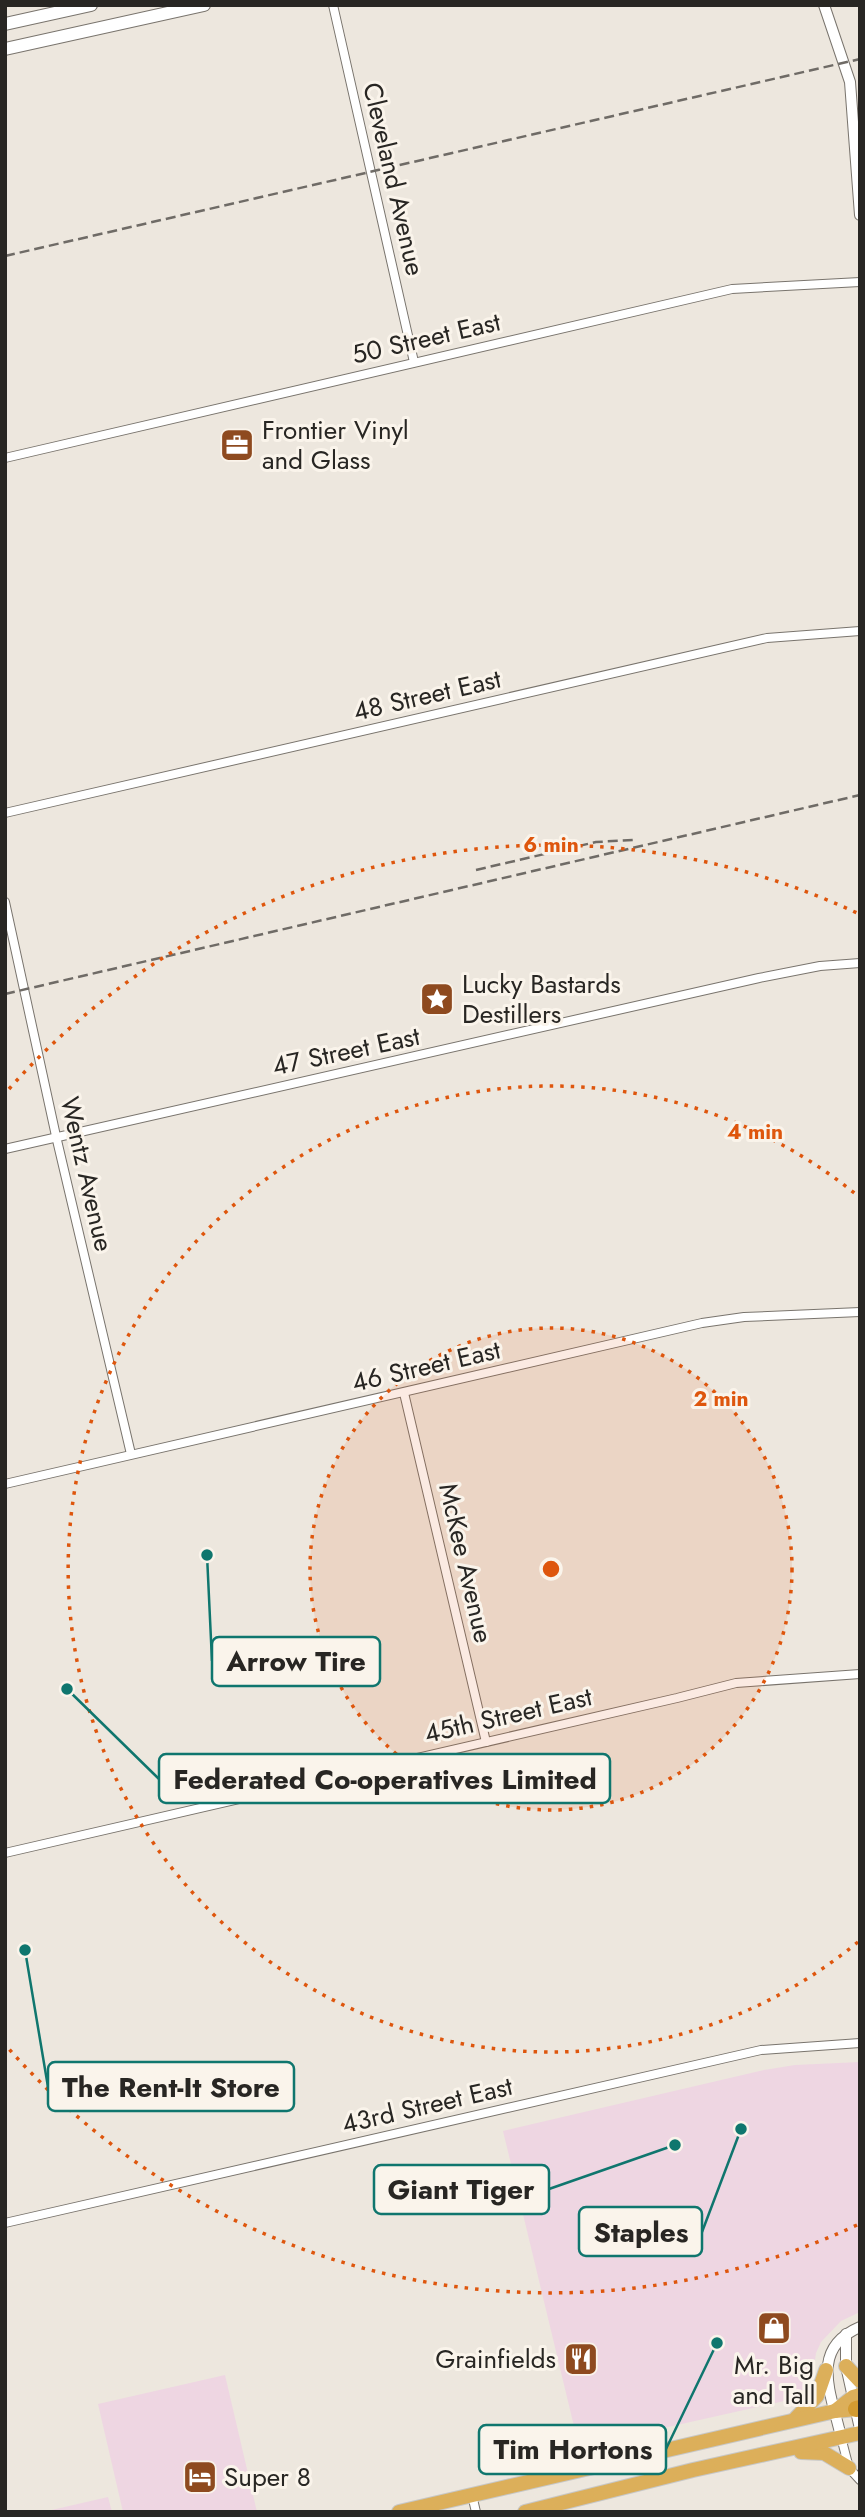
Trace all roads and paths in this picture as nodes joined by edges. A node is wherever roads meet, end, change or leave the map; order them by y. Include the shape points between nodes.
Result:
1 (91, 5) edge
2 (204, 5) edge
3 (333, 5) edge
4 (824, 5) edge
5 (5, 24) edge
6 (5, 49) edge
7 (860, 215) edge
8 (860, 282) edge
9 (414, 362) junction
10 (5, 458) edge
11 (860, 631) edge
12 (5, 813) edge
13 (5, 902) edge
14 (860, 963) edge
15 (56, 1136) junction
16 (5, 1149) edge
17 (860, 1312) edge
18 (404, 1393) junction
19 (131, 1454) junction
20 (5, 1484) edge
21 (860, 1674) edge
22 (486, 1742) junction
23 (5, 1853) edge
24 (860, 2043) edge
25 (5, 2223) edge
26 (860, 2327) edge
27 (846, 2334) junction
28 (846, 2366) junction
29 (826, 2370) junction
30 (860, 2381) edge
31 (857, 2402) edge
32 (835, 2411) junction
33 (792, 2421) junction
34 (860, 2431) edge
35 (841, 2437) junction
36 (764, 2454) junction
37 (849, 2468) junction
38 (860, 2480) edge
39 (472, 2495) junction
40 (399, 2512) edge
41 (475, 2512) edge
42 (525, 2512) edge

1 - 5 main road
2 - 6 main road
3 - 9 street, Cleveland Avenue
4 - 7 street via 850,82
8 - 9 street, 50 Street East via 732,289
9 - 10 street, 50 Street East
11 - 12 street, 48 Street East via 768,638
13 - 15 street, Wentz Avenue
14 - 15 street, 47 Street East via 759,978
15 - 16 street, 47 Street East
15 - 19 street, Wentz Avenue
17 - 18 street, 46 Street East via 702,1323
18 - 19 street, 46 Street East
18 - 22 street, McKee Avenue
19 - 20 street, 46 Street East
21 - 22 street, 45th Street East via 736,1683
22 - 23 street, 45th Street East
24 - 25 street, 43rd Street East via 761,2050
26 - 27 street
27 - 28 street
27 - 29 street via 833,2345
28 - 30 highway
28 - 31 street
29 - 32 street
29 - 33 highway via 817,2396
31 - 32 highway
31 - 34 street
32 - 33 highway
32 - 35 street
33 - 39 highway
34 - 35 highway
35 - 36 highway
35 - 37 street
36 - 37 highway via 824,2453
36 - 42 highway
37 - 38 street
39 - 40 highway
39 - 41 street

